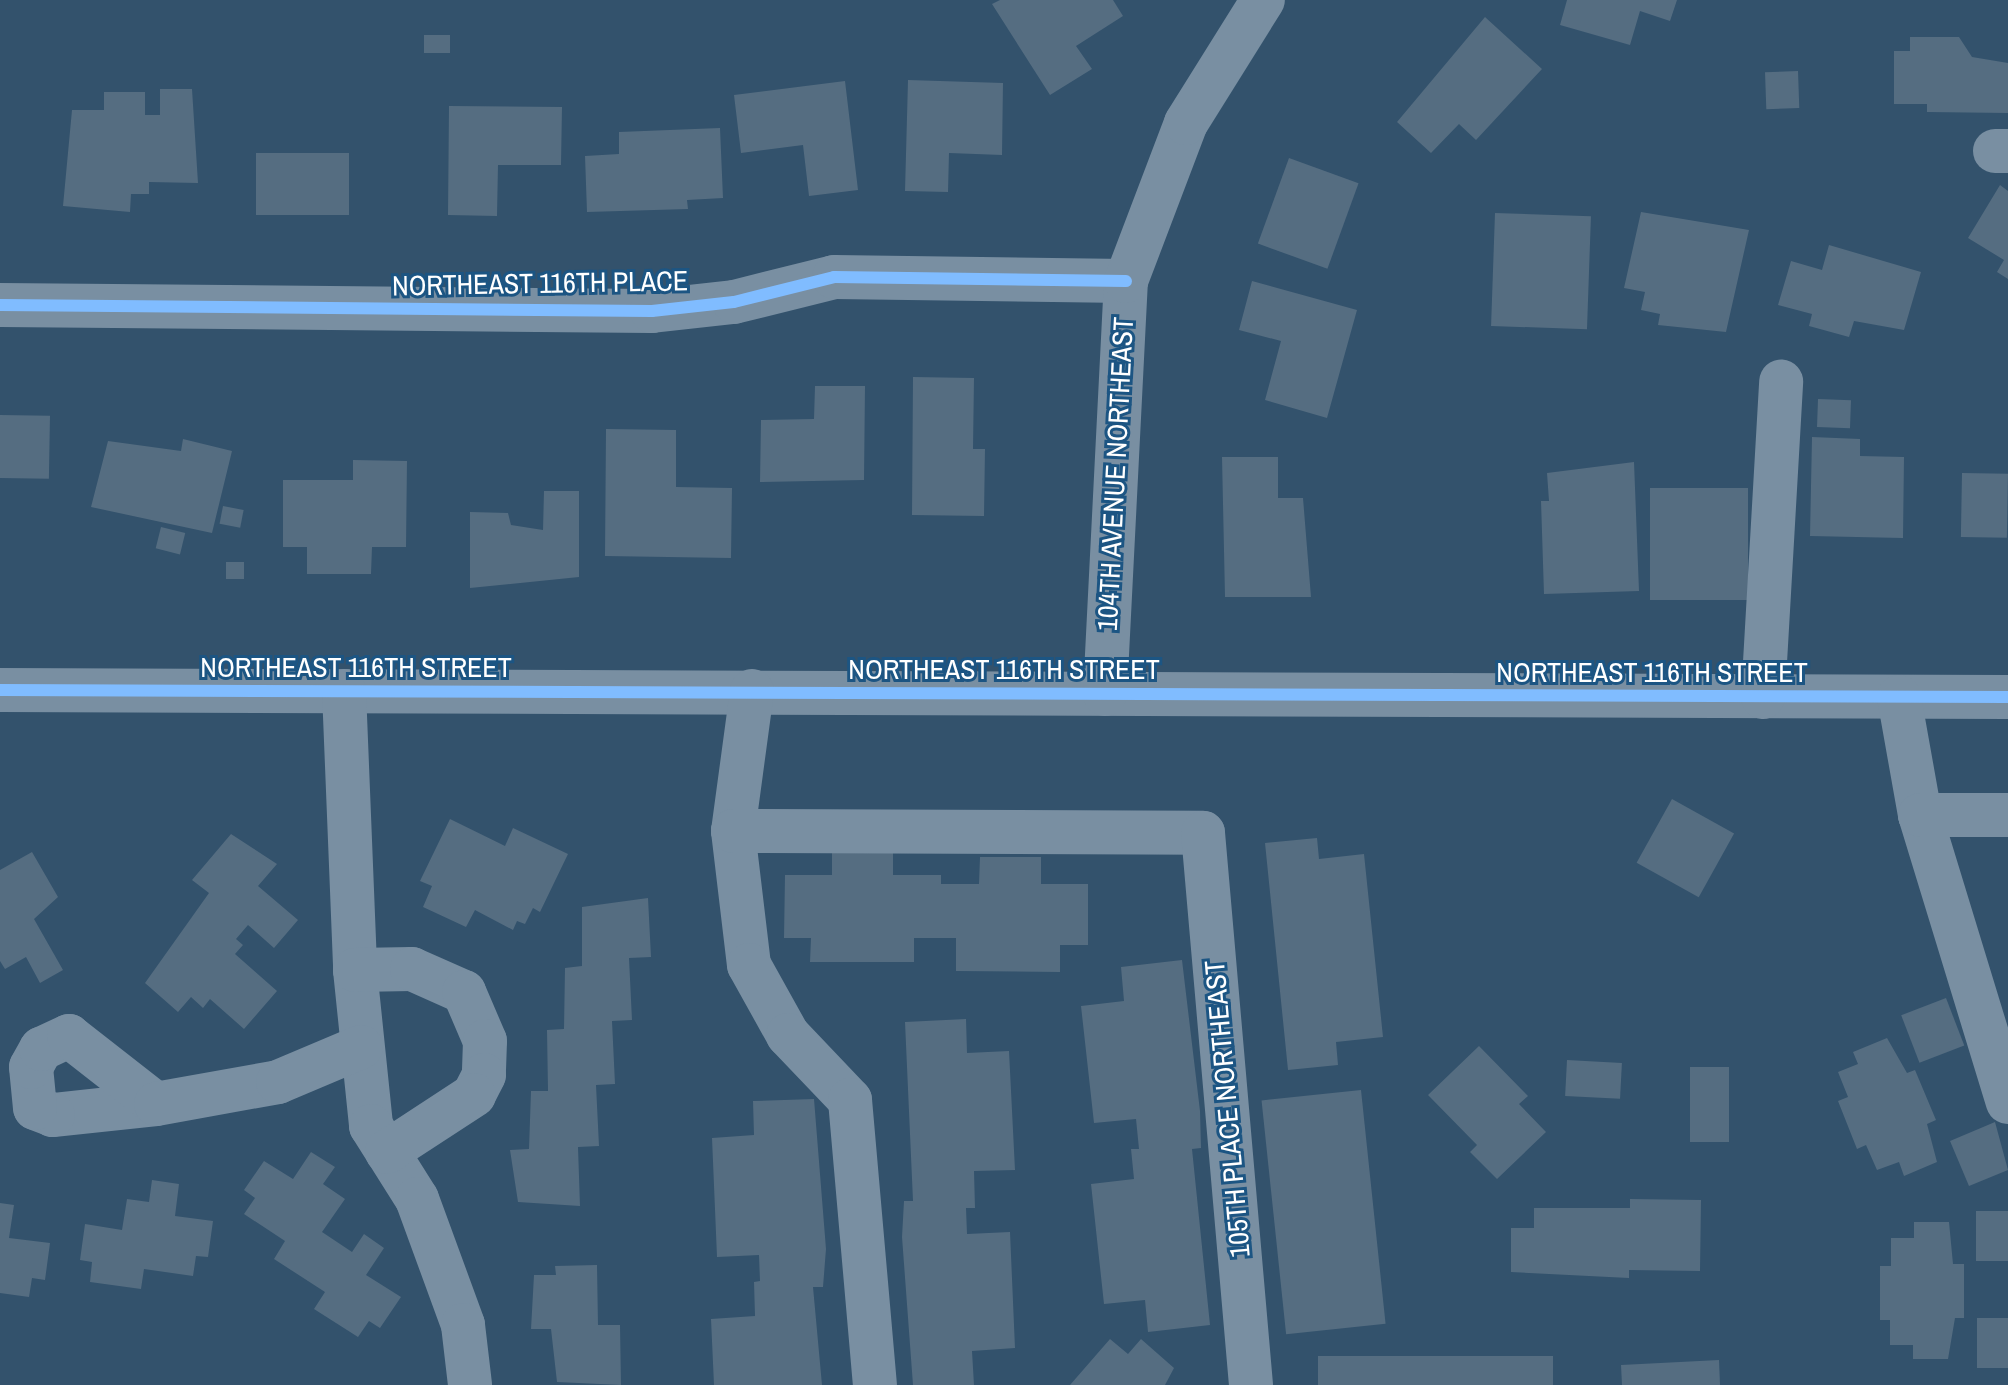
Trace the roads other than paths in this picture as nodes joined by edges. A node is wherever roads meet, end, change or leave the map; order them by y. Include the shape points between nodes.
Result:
1 (1263, 0) edge
2 (1126, 281) junction
3 (0, 305) edge
4 (1781, 382) dead end
5 (0, 690) edge
6 (344, 691) junction
7 (752, 691) junction
8 (1105, 694) junction
9 (1763, 697) junction
10 (1899, 697) junction
11 (2008, 697) edge
12 (1920, 815) junction
13 (2008, 815) edge
14 (733, 831) junction
15 (355, 970) junction
16 (361, 1047) junction
17 (2008, 1102) edge
18 (156, 1104) dead end
19 (387, 1152) junction
20 (470, 1385) edge
21 (875, 1385) edge
22 (1251, 1385) edge

1 - 2 street, 104TH AVENUE NORTHEAST via 1186,123
2 - 3 street, NORTHEAST 116TH PLACE via 834,277 734,302 652,311
2 - 8 street, 104TH AVENUE NORTHEAST
4 - 9 street
5 - 6 street, NORTHEAST 116TH STREET
6 - 7 street, NORTHEAST 116TH STREET
6 - 15 street
7 - 8 street, NORTHEAST 116TH STREET
7 - 14 street
8 - 9 street, NORTHEAST 116TH STREET
9 - 10 street, NORTHEAST 116TH STREET
10 - 11 street, NORTHEAST 116TH STREET
10 - 12 street
12 - 13 street
12 - 17 street
14 - 21 street via 749,965 788,1035 850,1100
14 - 22 street, 105TH PLACE NORTHEAST via 1203,833
15 - 16 street
15 - 19 street via 412,969 464,992 485,1041 484,1075 474,1095
16 - 18 street via 278,1082
16 - 19 street via 371,1126
19 - 20 street via 417,1199 463,1325

